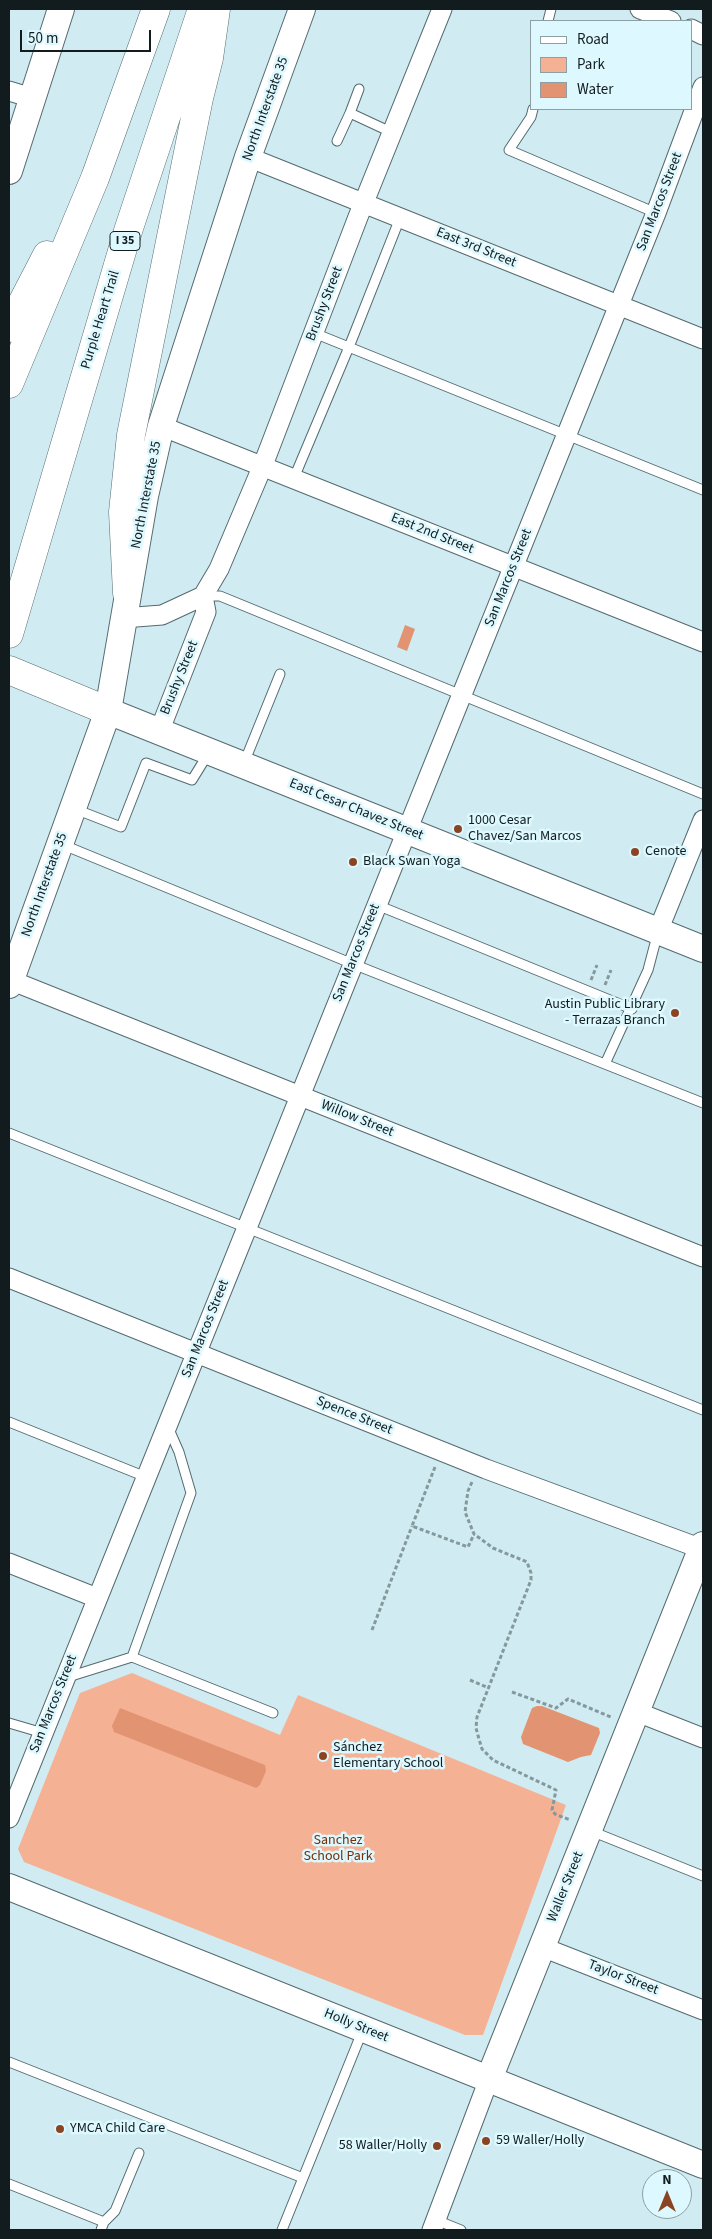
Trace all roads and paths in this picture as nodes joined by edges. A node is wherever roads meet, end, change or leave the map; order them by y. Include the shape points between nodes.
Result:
1 (61, 9) edge
2 (156, 9) edge
3 (202, 9) edge
4 (216, 9) edge
5 (302, 9) edge
6 (442, 9) edge
7 (640, 9) edge
8 (668, 20) edge
9 (703, 87) edge
10 (359, 89) dead end
11 (20, 94) edge
12 (533, 110) edge
13 (350, 113) junction
14 (393, 133) junction
15 (338, 141) dead end
16 (248, 157) junction
17 (9, 171) edge
18 (95, 178) junction
19 (364, 203) junction
20 (656, 213) junction
21 (400, 218) junction
22 (619, 305) junction
23 (9, 328) edge
24 (314, 333) junction
25 (703, 339) edge
26 (349, 347) junction
27 (9, 384) edge
28 (161, 426) junction
29 (566, 435) junction
30 (263, 465) junction
31 (294, 478) junction
32 (703, 490) edge
33 (513, 567) junction
34 (203, 596) junction
35 (125, 606) junction
36 (9, 634) edge
37 (703, 642) edge
38 (9, 670) edge
39 (280, 674) dead end
40 (462, 696) junction
41 (108, 712) junction
42 (159, 732) junction
43 (209, 752) junction
44 (243, 766) junction
45 (703, 794) edge
46 (73, 808) junction
47 (703, 820) edge
48 (407, 831) junction
49 (60, 843) junction
50 (377, 905) junction
51 (658, 931) junction
52 (703, 949) edge
53 (353, 964) junction
54 (597, 965) dead end
55 (611, 970) dead end
56 (591, 981) dead end
57 (10, 983) edge
58 (605, 986) dead end
59 (632, 1009) junction
60 (605, 1064) junction
61 (300, 1096) junction
62 (703, 1103) edge
63 (9, 1133) edge
64 (246, 1228) junction
65 (703, 1257) edge
66 (9, 1278) edge
67 (196, 1353) junction
68 (703, 1410) edge
69 (9, 1422) edge
70 (167, 1425) junction
71 (435, 1467) dead end
72 (146, 1476) junction
73 (472, 1482) dead end
74 (412, 1526) junction
75 (474, 1534) junction
76 (702, 1547) edge
77 (9, 1563) edge
78 (97, 1598) junction
79 (372, 1630) dead end
80 (132, 1657) junction
81 (65, 1677) junction
82 (470, 1680) dead end
83 (489, 1688) junction
84 (512, 1692) dead end
85 (637, 1712) junction
86 (272, 1713) dead end
87 (611, 1716) dead end
88 (9, 1723) edge
89 (43, 1733) junction
90 (703, 1738) edge
91 (9, 1818) edge
92 (580, 1825) junction
93 (703, 1876) edge
94 (9, 1887) edge
95 (542, 1947) junction
96 (703, 2010) edge
97 (363, 2029) junction
98 (9, 2062) edge
99 (488, 2079) junction
100 (139, 2152) dead end
101 (703, 2165) edge
102 (303, 2178) junction
103 (9, 2184) edge
104 (434, 2225) edge
105 (102, 2226) edge
106 (282, 2230) edge
107 (462, 2230) edge

1 - 11 main road
2 - 18 main road
3 - 36 main road, Purple Heart Trail / I 35 via 126,240
4 - 35 main road via 209,58 131,435 123,512
5 - 16 main road, North Interstate 35
6 - 14 street, Brushy Street
7 - 8 street
9 - 20 street, San Marcos Street
10 - 13 lane
11 - 17 main road
12 - 20 lane via 509,150
13 - 14 lane
13 - 15 lane
14 - 19 street, Brushy Street
16 - 19 street, East 3rd Street
16 - 28 main road, North Interstate 35
18 - 23 main road via 26,291
18 - 27 main road
19 - 21 street, East 3rd Street
19 - 24 street, Brushy Street
20 - 22 street, San Marcos Street
21 - 22 street, East 3rd Street
21 - 26 lane
22 - 25 street, East 3rd Street
22 - 29 street, San Marcos Street
24 - 26 lane
24 - 30 street, Brushy Street
26 - 29 lane
26 - 31 lane
28 - 30 street, East 2nd Street
28 - 35 main road, North Interstate 35
29 - 32 lane
29 - 33 street, San Marcos Street
30 - 31 street, East 2nd Street
30 - 34 street, Brushy Street via 219,569
31 - 33 street, East 2nd Street
33 - 37 street, East 2nd Street
33 - 40 street, San Marcos Street
34 - 35 street via 162,615
34 - 40 lane via 220,596
34 - 42 street, Brushy Street via 206,612
35 - 41 main road, North Interstate 35
38 - 41 main road, East Cesar Chavez Street
39 - 44 lane
40 - 45 lane
40 - 48 street, San Marcos Street
41 - 42 main road, East Cesar Chavez Street
41 - 46 main road, North Interstate 35
42 - 43 main road, East Cesar Chavez Street
43 - 44 main road, East Cesar Chavez Street
43 - 46 lane via 192,780 146,763 121,827
44 - 48 main road, East Cesar Chavez Street
46 - 49 main road, North Interstate 35
47 - 51 street
48 - 50 street, San Marcos Street
48 - 51 main road, East Cesar Chavez Street
49 - 53 lane
49 - 57 main road, North Interstate 35
50 - 53 street, San Marcos Street
50 - 59 lane
51 - 52 main road, East Cesar Chavez Street
51 - 59 lane via 648,970
53 - 60 lane
53 - 61 street, San Marcos Street
54 - 56 path
55 - 58 path
57 - 61 street, Willow Street
59 - 60 lane
60 - 62 lane
61 - 64 street, San Marcos Street
61 - 65 street, Willow Street
63 - 64 lane
64 - 67 street, San Marcos Street
64 - 68 lane
66 - 67 street, Spence Street
67 - 70 street, San Marcos Street
67 - 76 street, Spence Street via 486,1469
69 - 72 lane
70 - 72 street, San Marcos Street
70 - 80 lane via 191,1493
71 - 74 path
72 - 78 street, San Marcos Street
73 - 75 path via 466,1512
74 - 75 path via 468,1547
74 - 79 path
75 - 83 path via 493,1548 527,1562 531,1573
76 - 85 main road, Waller Street
77 - 78 street
78 - 81 street, San Marcos Street
80 - 81 lane
80 - 86 lane
81 - 89 street, San Marcos Street
82 - 83 path
83 - 92 path via 477,1717 476,1728 482,1749 504,1766 552,1786 557,1793 552,1810
84 - 87 path via 556,1708 568,1699
85 - 90 street
85 - 92 main road, Waller Street
88 - 89 lane
89 - 91 street, San Marcos Street
92 - 93 lane
92 - 95 main road, Waller Street
94 - 97 main road, Holly Street
95 - 96 street, Taylor Street
95 - 99 main road, Waller Street
97 - 99 main road, Holly Street
97 - 102 lane
98 - 102 lane
99 - 101 main road, Holly Street
99 - 104 street, Waller Street
100 - 105 lane via 115,2211
102 - 106 lane
103 - 105 lane
104 - 107 lane

